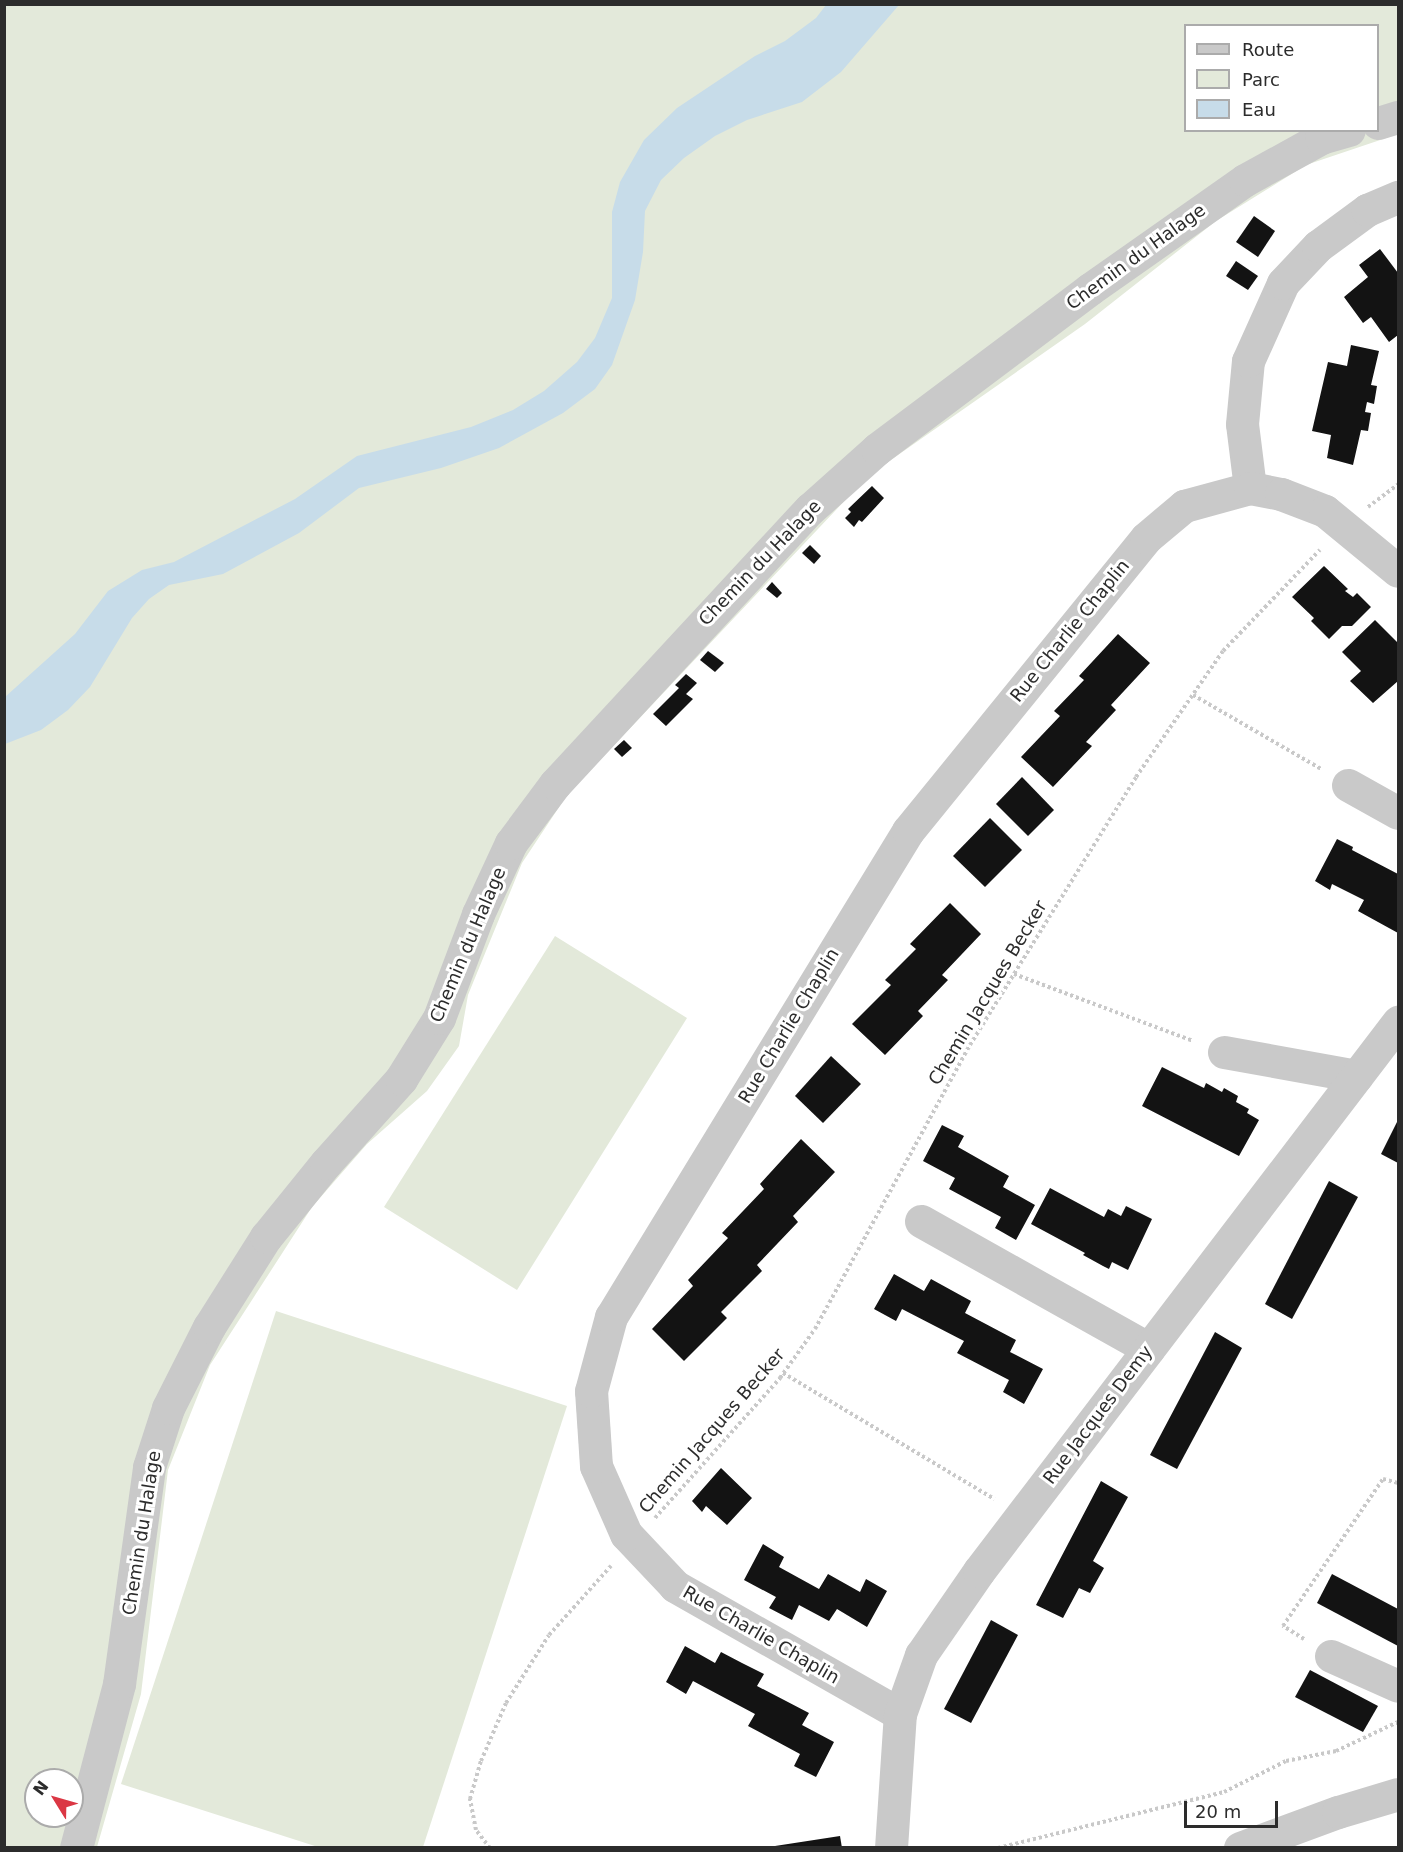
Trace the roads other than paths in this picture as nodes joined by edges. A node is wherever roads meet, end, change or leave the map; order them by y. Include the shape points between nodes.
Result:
1 (1398, 117) edge
2 (1379, 122) edge
3 (1342, 132) edge
4 (1398, 197) edge
5 (1250, 488) junction
6 (1398, 571) edge
7 (1348, 784) road end
8 (1398, 813) edge
9 (1398, 1022) edge
10 (1224, 1052) road end
11 (1357, 1076) junction
12 (921, 1221) dead end
13 (1149, 1349) junction
14 (1331, 1656) road end
15 (1398, 1686) edge
16 (900, 1714) junction
17 (1398, 1794) edge
18 (76, 1848) edge
19 (891, 1848) edge
20 (1240, 1848) edge

1 - 2 street
3 - 18 street, Chemin du Halage via 1321,138 1245,180 1090,289 877,449 810,509 555,783 511,843 478,914 439,1018 401,1079 266,1237 209,1327 168,1408 149,1467 119,1684
4 - 5 street via 1367,210 1318,246 1283,283 1248,361 1242,424
5 - 6 street, Rue Charlie Chaplin via 1281,494 1325,511
5 - 16 street, Rue Charlie Chaplin via 1184,506 1146,538 908,831 611,1317 591,1391 596,1466 626,1534 675,1586
7 - 8 street
9 - 11 street, Rue Jacques Demy
10 - 11 street
11 - 13 street, Rue Jacques Demy
12 - 13 street
13 - 16 street, Rue Jacques Demy via 921,1655
14 - 15 street
16 - 19 street, Rue Jacques Demy
17 - 20 street

